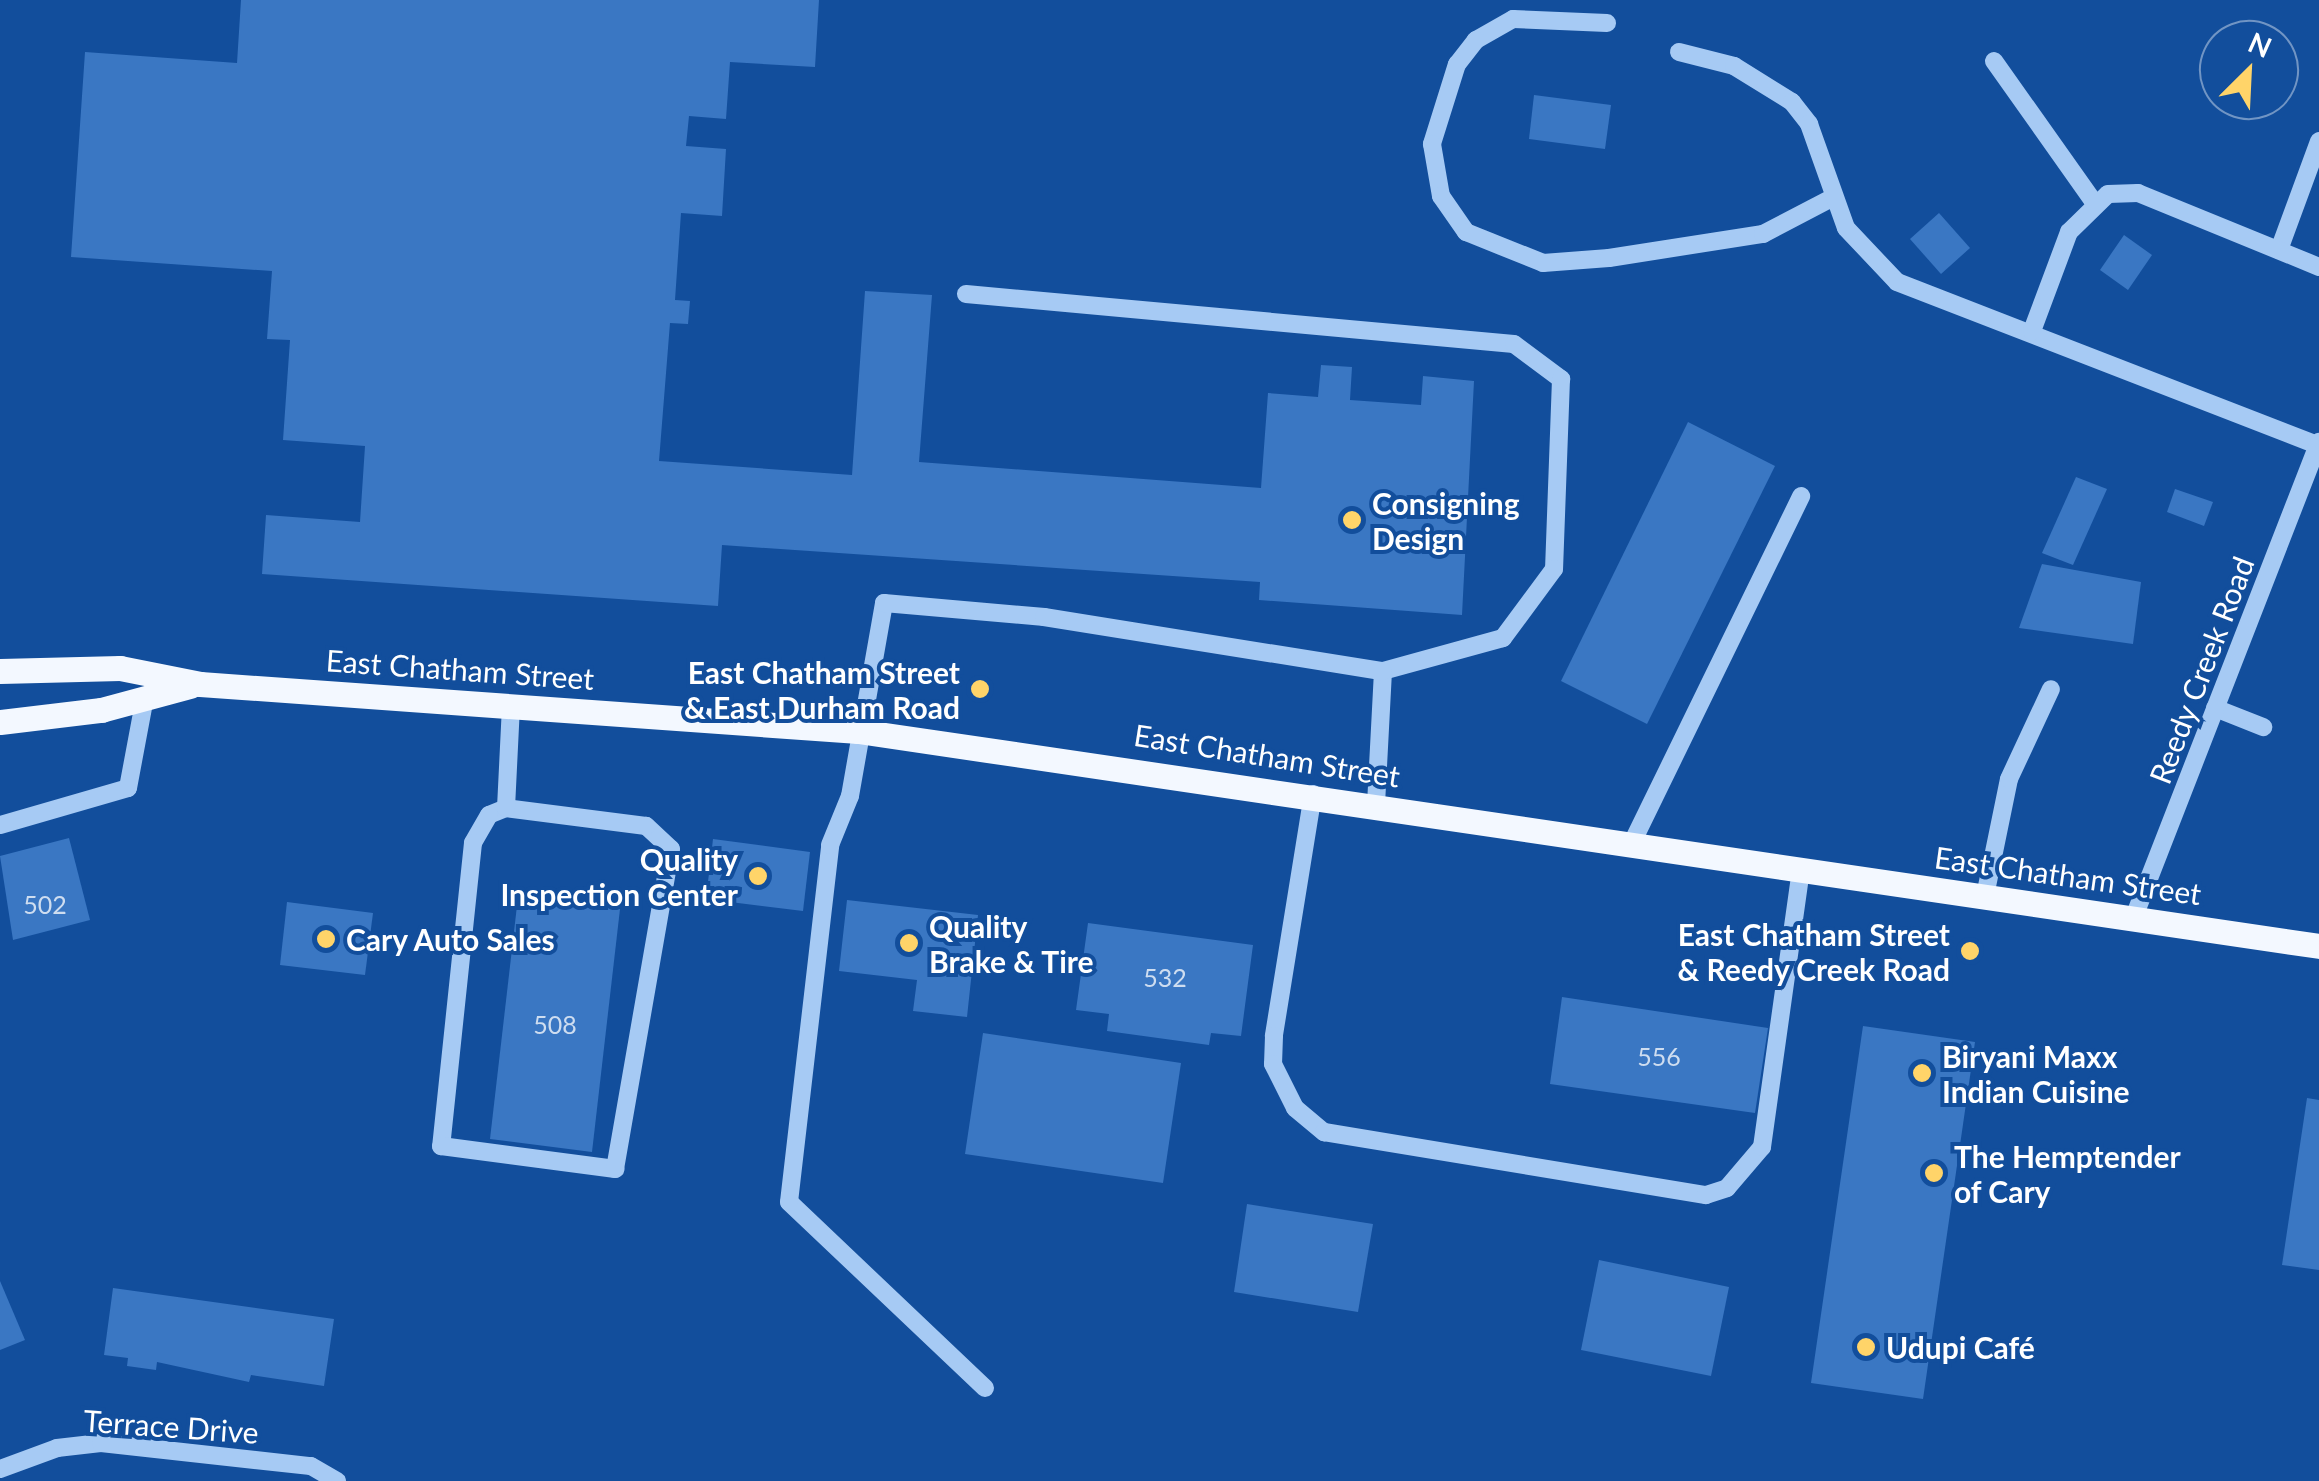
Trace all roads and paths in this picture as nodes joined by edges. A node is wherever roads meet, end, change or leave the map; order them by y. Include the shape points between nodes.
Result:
1 (1606, 23) dead end
2 (1679, 52) dead end
3 (1994, 61) dead end
4 (2319, 141) edge
5 (1832, 198) junction
6 (2094, 202) junction
7 (2279, 250) junction
8 (2319, 266) edge
9 (966, 294) dead end
10 (2032, 332) junction
11 (2318, 444) edge
12 (1802, 496) dead end
13 (0, 671) edge
14 (1383, 671) junction
15 (200, 684) junction
16 (2052, 689) dead end
17 (145, 698) junction
18 (511, 706) junction
19 (2215, 708) junction
20 (0, 722) edge
21 (2263, 727) dead end
22 (858, 731) junction
23 (1313, 794) junction
24 (1376, 805) junction
25 (506, 808) junction
26 (0, 825) edge
27 (1632, 842) junction
28 (1801, 868) junction
29 (1986, 896) junction
30 (2134, 917) junction
31 (2319, 946) edge
32 (985, 1388) dead end
33 (0, 1469) edge
34 (337, 1481) edge

1 - 5 street via 1513,20 1485,32 1457,64 1432,144 1441,196 1466,232 1542,263 1609,258 1763,234
2 - 5 street via 1744,70 1792,102 1809,124
3 - 6 street
4 - 7 street
5 - 10 street via 1882,272
6 - 7 street via 2138,193
6 - 10 street via 2069,232
7 - 8 street
9 - 14 street via 1514,344 1562,379 1554,569 1533,606 1503,638
10 - 11 street
11 - 19 street, Reedy Creek Road
12 - 27 street
13 - 15 main road, East Chatham Street via 120,668
14 - 22 street via 1044,616 884,603
14 - 24 street
15 - 17 main road, East Chatham Street
15 - 18 main road, East Chatham Street
16 - 29 street via 2009,779
17 - 20 main road, East Chatham Street
17 - 26 street via 128,788
18 - 22 main road, East Chatham Street
18 - 25 street
19 - 21 street
19 - 30 street, Reedy Creek Road
22 - 23 main road, East Chatham Street
22 - 32 street via 850,796 830,845 789,1202
23 - 24 main road, East Chatham Street
23 - 28 street via 1274,1036 1274,1064 1295,1108 1324,1132 1706,1195 1727,1188 1762,1147
24 - 27 main road, East Chatham Street
25 - 25 street via 646,826 670,849 615,1168 440,1146 473,842 489,815
27 - 28 main road, East Chatham Street
28 - 29 main road, East Chatham Street
29 - 30 main road, East Chatham Street
30 - 31 main road, East Chatham Street
33 - 34 street, Terrace Drive via 57,1448 101,1443 310,1466

